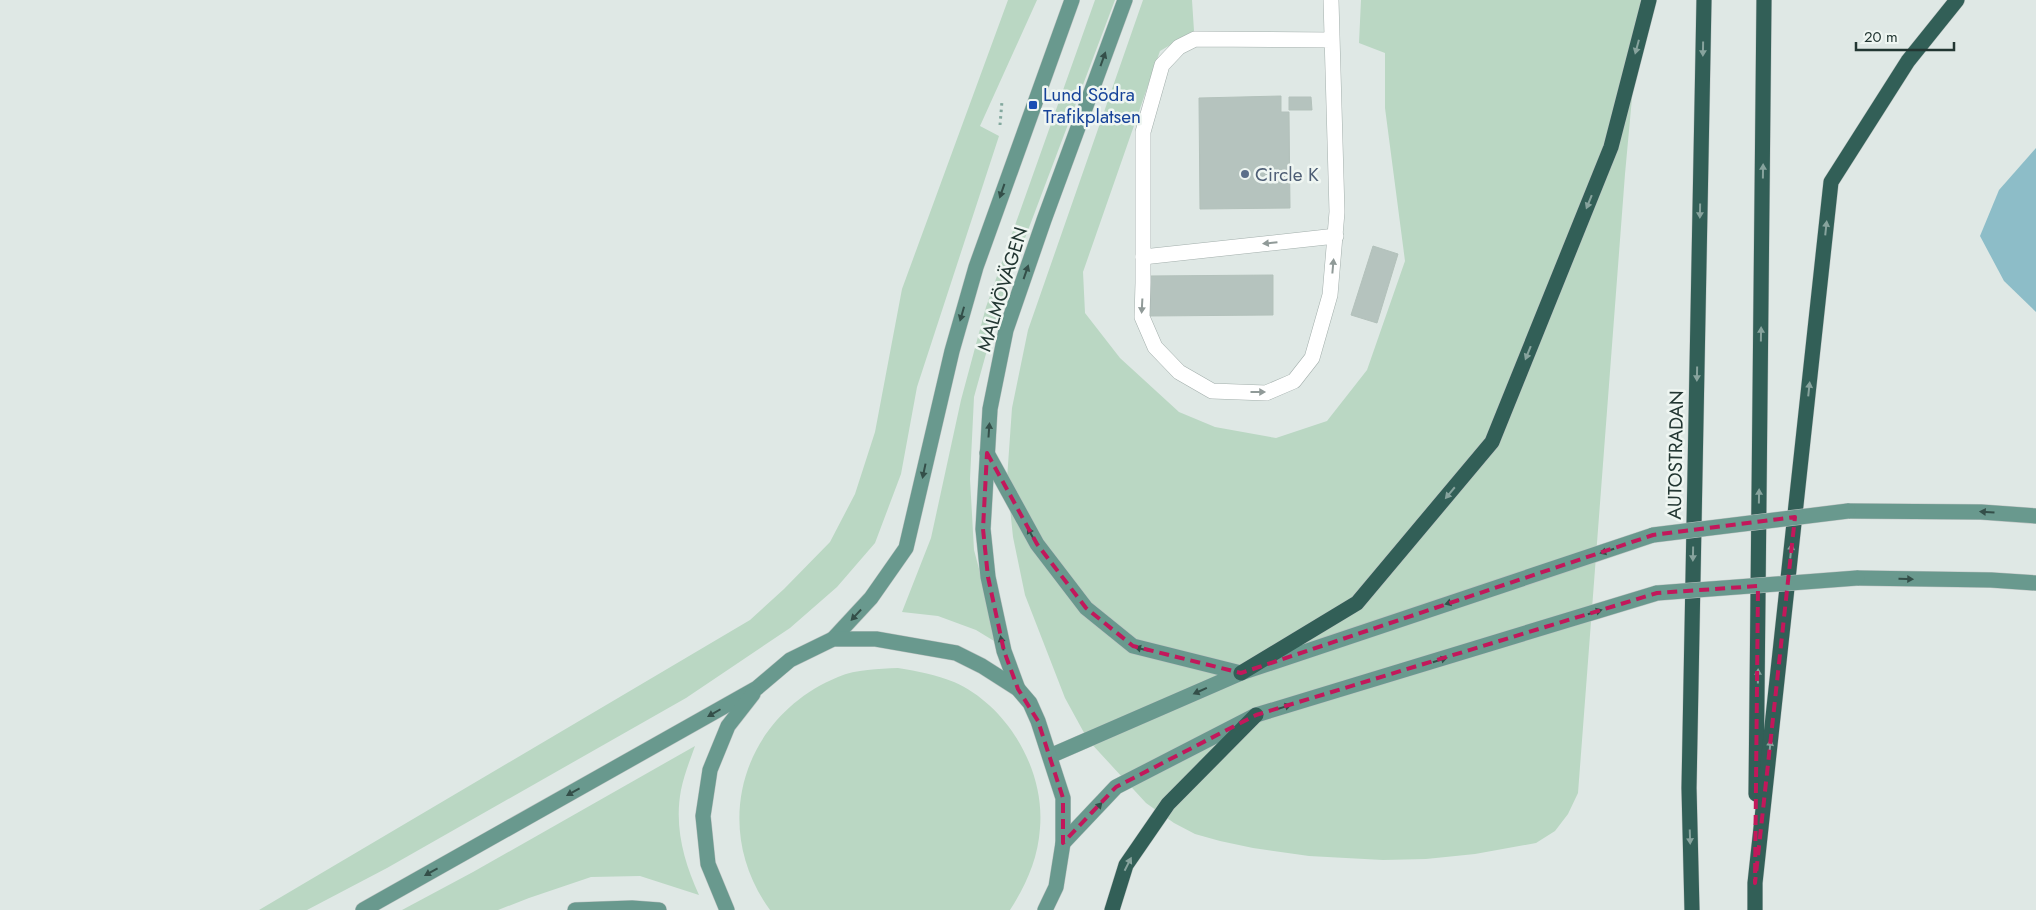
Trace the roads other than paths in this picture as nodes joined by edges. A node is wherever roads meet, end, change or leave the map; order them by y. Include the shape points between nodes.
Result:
1 (1072, 0) edge
2 (1125, 0) edge
3 (1331, 0) edge
4 (1650, 0) edge
5 (1704, 0) edge
6 (1764, 0) edge
7 (1957, 0) edge
8 (1332, 40) junction
9 (1336, 236) junction
10 (1143, 258) junction
11 (987, 453) junction
12 (2036, 516) edge
13 (2036, 583) edge
14 (833, 639) junction
15 (1240, 673) junction
16 (757, 688) junction
17 (1018, 689) junction
18 (1256, 715) junction
19 (1050, 756) junction
20 (1064, 843) junction
21 (1756, 883) junction
22 (363, 910) edge
23 (575, 910) edge
24 (659, 910) edge
25 (727, 910) edge
26 (1045, 910) edge
27 (1112, 910) edge
28 (1692, 910) edge
29 (1755, 910) edge

1 -> 14 main road, MALMÖVÄGEN via 976,267 952,351 906,548 871,598
11 -> 2 main road, MALMÖVÄGEN via 990,409 1006,330
3 - 8 lane
4 -> 15 highway via 1611,147 1492,442 1357,603
5 -> 28 highway, AUTOSTRADAN via 1689,778
21 -> 6 highway
21 -> 7 highway via 1831,182 1908,61
8 - 9 lane
8 - 10 lane via 1201,39 1179,47 1170,55 1157,78 1143,132
9 -> 10 lane
10 -> 9 lane via 1142,317 1155,347 1179,372 1212,390 1266,393 1294,381 1312,358 1330,295
15 -> 11 main road via 1134,646 1086,608 1037,544
17 -> 11 main road, MALMÖVÄGEN via 1004,651 988,577 983,529
12 -> 15 main road, bridge via 1981,512 1848,511 1653,535
18 -> 13 main road, bridge via 1657,594 1857,578
14 - 16 main road via 790,660
14 - 17 main road via 876,639 956,653
15 -> 19 main road
16 -> 22 main road
16 - 25 main road via 728,726 710,770 703,816 708,864
17 - 19 main road via 1030,703
20 -> 18 main road via 1116,787
27 -> 18 highway via 1126,865 1168,804
19 - 20 main road via 1063,798
20 - 26 main road via 1056,887
21 - 29 highway
23 - 24 main road

